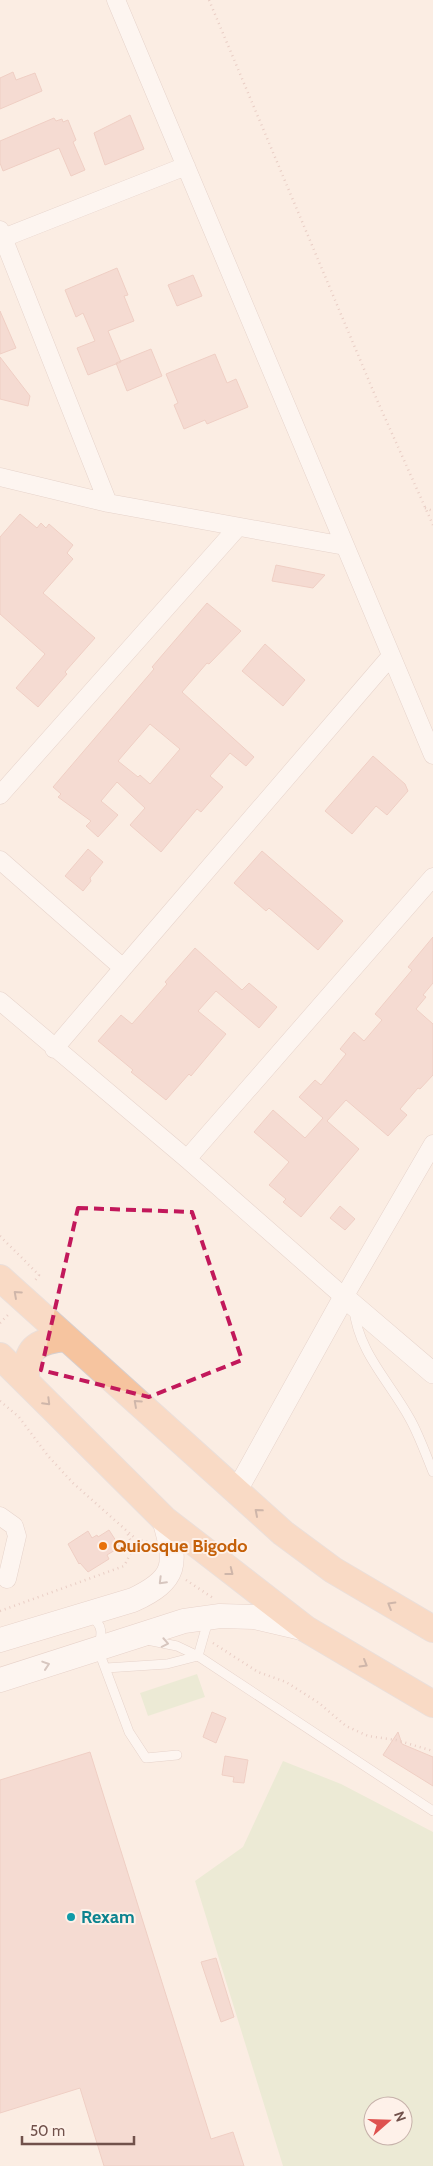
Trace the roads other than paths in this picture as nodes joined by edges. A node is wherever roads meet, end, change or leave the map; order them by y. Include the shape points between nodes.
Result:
1 (116, 0) edge
2 (186, 166) junction
3 (2, 234) edge
4 (2, 480) edge
5 (108, 503) junction
6 (238, 527) junction
7 (345, 546) junction
8 (391, 656) junction
9 (433, 755) edge
10 (0, 795) edge
11 (0, 860) edge
12 (433, 877) edge
13 (123, 968) junction
14 (0, 1001) edge
15 (54, 1048) junction
16 (433, 1144) edge
17 (187, 1159) junction
18 (0, 1278) edge
19 (349, 1301) junction
20 (66, 1338) junction
21 (0, 1356) edge
22 (433, 1374) edge
23 (26, 1381) junction
24 (433, 1472) edge
25 (236, 1492) junction
26 (0, 1516) edge
27 (164, 1520) junction
28 (7, 1579) dead end
29 (80, 1615) junction
30 (215, 1616) junction
31 (306, 1629) junction
32 (433, 1630) edge
33 (129, 1638) junction
34 (0, 1640) edge
35 (102, 1658) junction
36 (201, 1659) junction
37 (0, 1680) edge
38 (429, 1696) edge
39 (178, 1755) dead end
40 (433, 1811) edge

1 - 2 street
2 - 3 street
2 - 7 street
3 - 5 street
4 - 5 street
5 - 6 street
6 - 7 street
6 - 10 street
7 - 8 street
8 - 9 street
8 - 13 street
11 - 13 street
12 - 17 street
13 - 15 street
14 - 15 street
15 - 17 street
16 - 19 street
17 - 19 street
20 -> 18 main road
19 - 22 street
19 - 24 lane via 364,1346 410,1419
19 - 25 street
20 - 23 main road via 48,1340 32,1350 26,1366
25 -> 20 main road
21 - 23 main road
23 -> 27 main road
32 -> 25 main road via 333,1570
26 - 28 street via 14,1526 18,1536
27 -> 29 main road via 173,1560 161,1583 133,1600
27 -> 31 main road
29 - 34 main road
29 - 35 lane via 97,1622 102,1635
30 - 31 main road via 254,1617
30 - 33 main road via 184,1621
30 - 36 lane
31 -> 38 main road via 396,1682
33 - 35 main road
33 -> 36 lane via 177,1646
35 - 36 lane via 167,1664
37 -> 35 main road
35 - 39 lane via 129,1732 146,1758
36 - 40 lane

